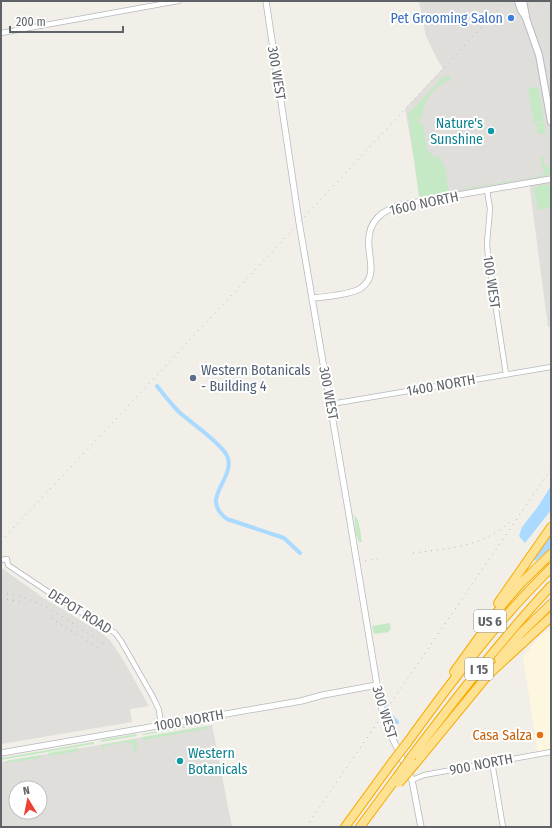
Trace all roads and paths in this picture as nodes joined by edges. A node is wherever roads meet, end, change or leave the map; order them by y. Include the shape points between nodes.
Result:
1 (178, 1) edge
2 (266, 1) edge
3 (518, 1) edge
4 (523, 1) edge
5 (526, 18) junction
6 (1, 32) edge
7 (551, 122) edge
8 (551, 180) edge
9 (487, 190) junction
10 (313, 298) junction
11 (551, 367) edge
12 (506, 374) junction
13 (331, 404) junction
14 (551, 527) edge
15 (551, 554) edge
16 (1, 560) edge
17 (551, 568) edge
18 (551, 586) edge
19 (551, 604) edge
20 (551, 617) edge
21 (473, 645) junction
22 (488, 675) junction
23 (377, 685) junction
24 (440, 697) junction
25 (161, 725) junction
26 (551, 752) edge
27 (1, 753) edge
28 (414, 760) junction
29 (492, 762) junction
30 (412, 780) junction
31 (345, 827) edge
32 (361, 827) edge
33 (420, 827) edge
34 (503, 827) edge

1 - 6 street
2 - 10 street, 300 WEST
3 - 5 main road
4 - 5 main road
5 - 7 main road via 539,55
8 - 9 street, 1600 NORTH
9 - 10 street, 1600 NORTH via 392,206 387,209 377,218 371,229 368,246 372,272 367,282 355,291
9 - 12 street, 100 WEST via 490,209 488,257
10 - 13 street, 300 WEST
11 - 12 street, 1400 NORTH
12 - 13 street, 1400 NORTH
13 - 23 street, 300 WEST
14 - 21 highway via 501,599
15 - 21 highway, US 6 via 512,593
16 - 25 street, DEPOT ROAD via 7,559 8,565 115,633 153,696 159,710
17 - 24 highway, I 15 via 512,610
18 - 28 highway, I 15 via 472,678
19 - 22 highway via 521,633
20 - 22 highway, US 6
21 - 24 highway, US 6
22 - 28 highway, US 6
23 - 25 street, 1000 NORTH via 293,703
23 - 30 street, 300 WEST via 391,736
24 - 31 highway, I 15, bridge
25 - 27 street, 1000 NORTH
26 - 29 street, 900 NORTH
28 - 32 highway, I 15, bridge
29 - 30 street, 900 NORTH via 424,775
29 - 34 street
30 - 33 street, 300 WEST

